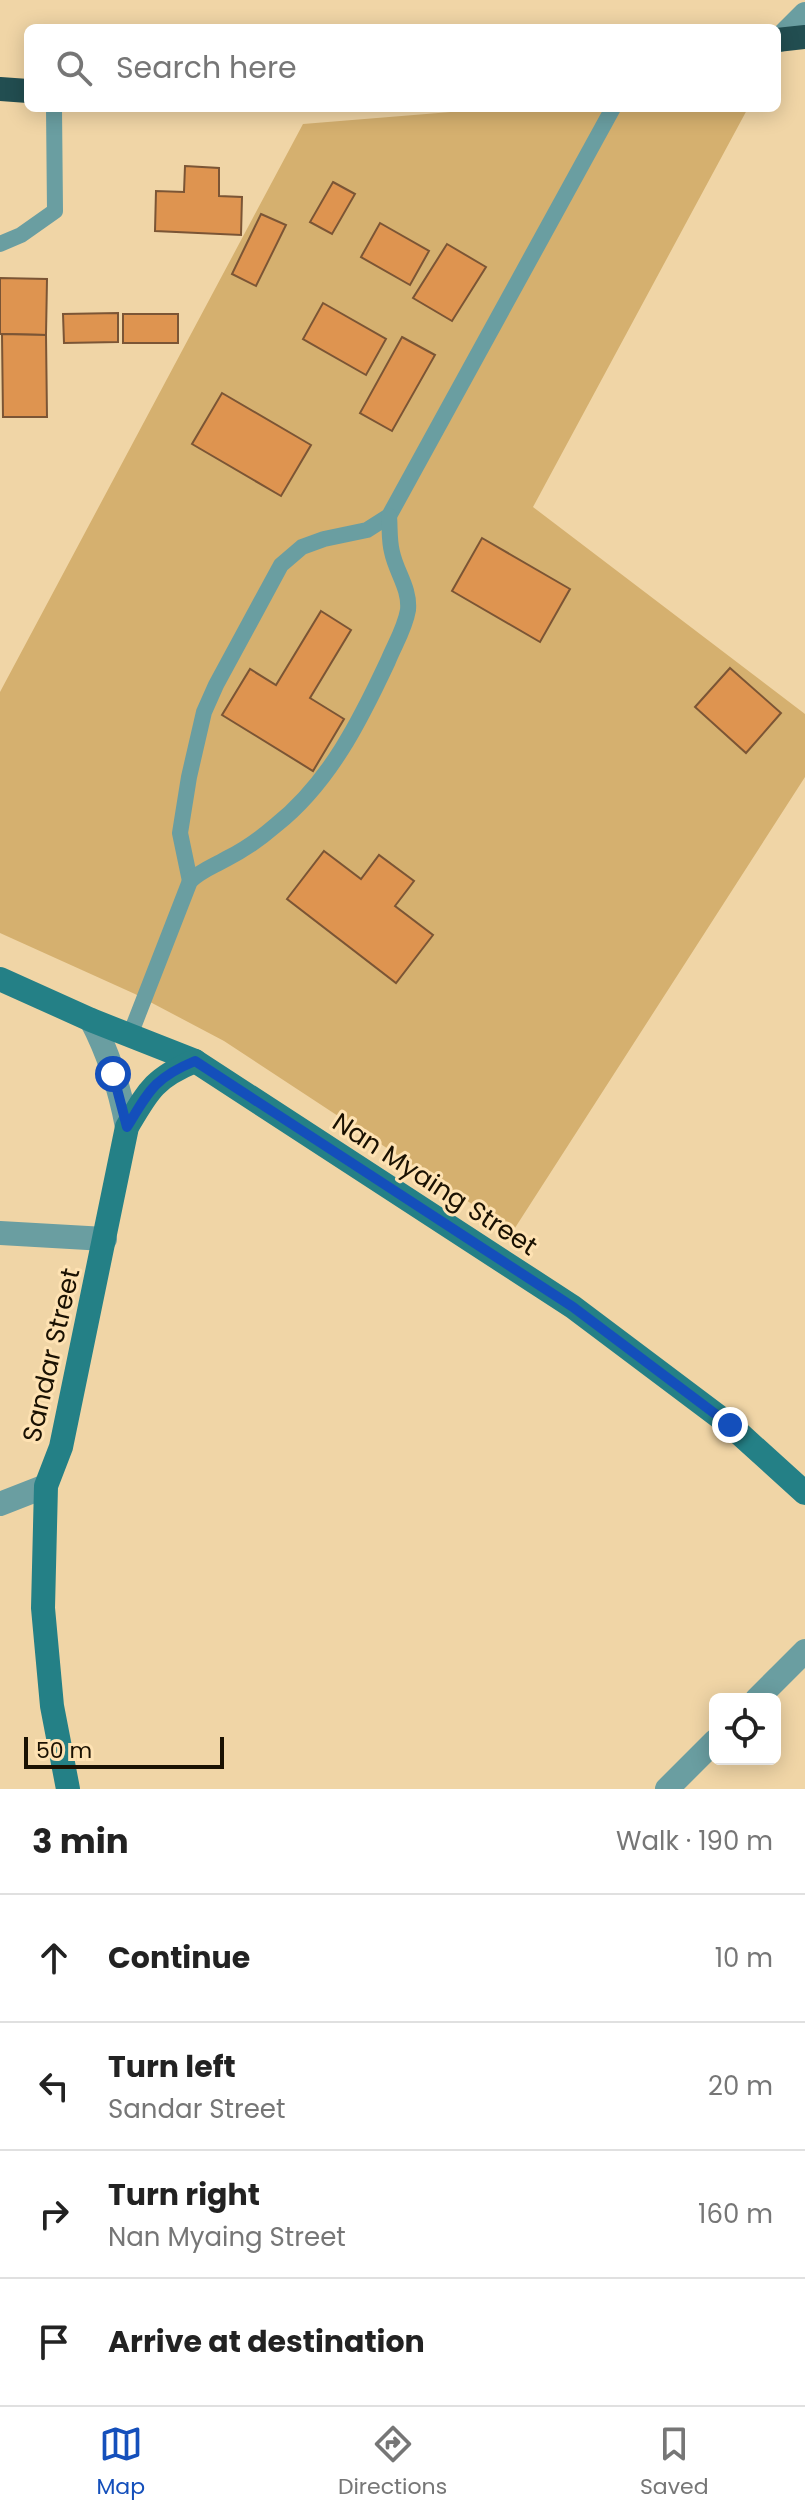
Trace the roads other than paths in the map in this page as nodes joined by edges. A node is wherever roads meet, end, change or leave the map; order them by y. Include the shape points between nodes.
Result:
1 (805, 14) edge
2 (781, 37) edge
3 (805, 37) edge
4 (781, 40) edge
5 (0, 89) edge
6 (24, 91) edge
7 (54, 112) edge
8 (611, 112) edge
9 (0, 244) edge
10 (389, 516) junction
11 (190, 881) junction
12 (0, 979) edge
13 (91, 1020) junction
14 (130, 1035) junction
15 (195, 1061) junction
16 (127, 1127) junction
17 (0, 1233) edge
18 (105, 1239) junction
19 (46, 1486) junction
20 (805, 1493) edge
21 (0, 1504) edge
22 (805, 1651) edge
23 (763, 1693) edge
24 (709, 1747) edge
25 (68, 1789) edge
26 (667, 1789) edge

1 - 2 street
3 - 4 highway
5 - 6 highway
7 - 9 lane via 55,211
8 - 10 lane
10 - 11 lane via 391,550 407,588 408,608 344,746 298,807
10 - 11 lane via 367,530 302,547 281,565 204,712 180,833
11 - 14 lane
12 - 13 street, Nan Myaing Street
13 - 14 street, Nan Myaing Street
13 - 16 street via 105,1045
14 - 15 street, Nan Myaing Street
15 - 16 street, Sandar Street via 171,1071 148,1091
15 - 20 street, Nan Myaing Street via 573,1307 730,1425
16 - 18 street, Sandar Street
17 - 18 street
18 - 19 street, Sandar Street via 61,1447
19 - 21 street
19 - 25 street, Sandar Street via 43,1608 52,1706
22 - 23 street
24 - 26 street

